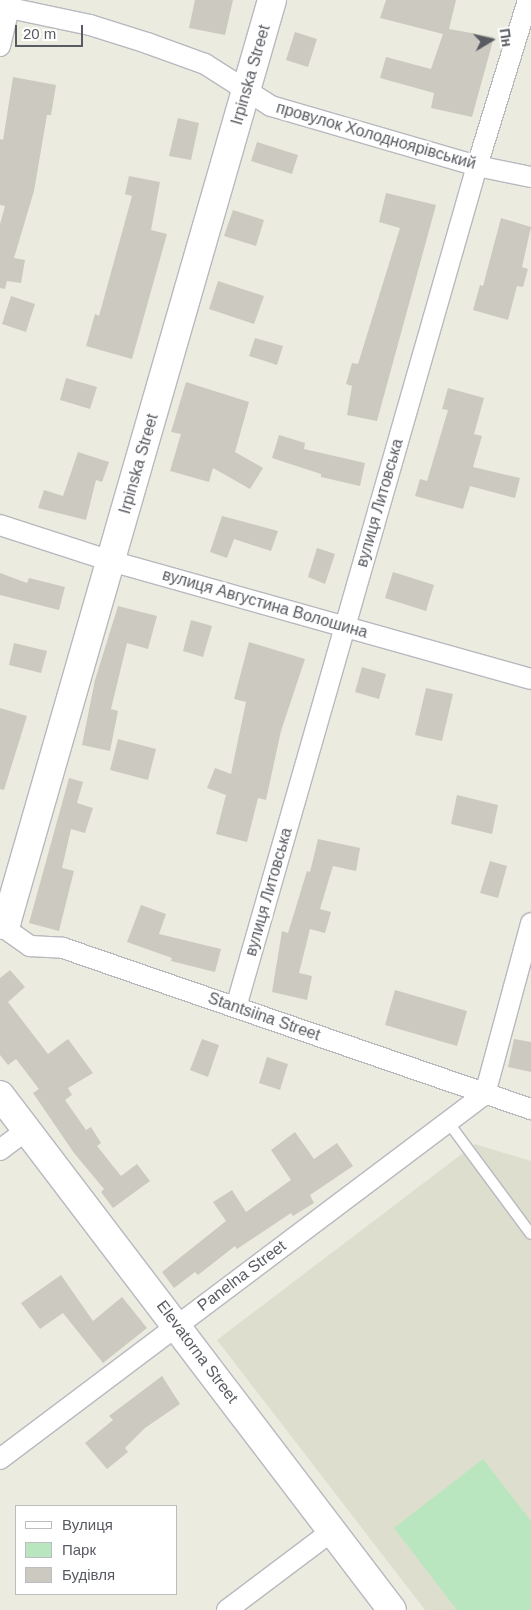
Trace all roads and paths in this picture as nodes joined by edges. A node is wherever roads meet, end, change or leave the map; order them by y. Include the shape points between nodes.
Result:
1 (272, 0) edge
2 (528, 0) edge
3 (7, 6) edge
4 (0, 46) edge
5 (247, 93) junction
6 (477, 166) junction
7 (531, 177) edge
8 (0, 525) edge
9 (111, 561) junction
10 (345, 627) junction
11 (531, 679) edge
12 (531, 923) edge
13 (0, 925) edge
14 (236, 1007) junction
15 (485, 1094) junction
16 (0, 1095) edge
17 (531, 1109) edge
18 (448, 1122) junction
19 (27, 1130) junction
20 (0, 1150) edge
21 (531, 1234) edge
22 (176, 1325) junction
23 (0, 1459) edge
24 (332, 1531) junction
25 (227, 1610) edge
26 (392, 1610) edge

1 - 5 street, Irpinska Street
2 - 6 street, вулиця Литовська
3 - 4 street
3 - 5 street, провулок Холодноярівський via 147,43 206,64
5 - 6 street, провулок Холодноярівський via 271,106
5 - 9 street, Irpinska Street
6 - 7 street, провулок Холодноярівський
6 - 10 street, вулиця Литовська
8 - 9 street, вулиця Августина Волошина
9 - 10 street, вулиця Августина Волошина
9 - 13 street, Irpinska Street via 7,920
10 - 11 street, вулиця Августина Волошина
10 - 14 street, вулиця Литовська
12 - 15 street
13 - 14 street, Stantsiina Street via 30,946 63,948
14 - 15 street, Stantsiina Street
15 - 17 street, Stantsiina Street
15 - 18 street, Panelna Street
16 - 19 street, Elevatorna Street
18 - 21 lane
18 - 22 street, Panelna Street
19 - 20 street
19 - 22 street, Elevatorna Street
22 - 23 street, Panelna Street
22 - 24 street, Elevatorna Street
24 - 25 street
24 - 26 street, Elevatorna Street

